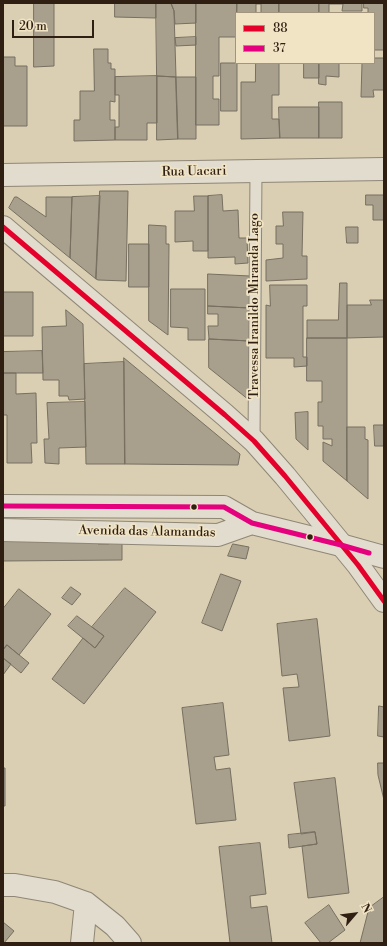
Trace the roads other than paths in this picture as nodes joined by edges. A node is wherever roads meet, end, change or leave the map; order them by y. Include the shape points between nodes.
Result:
1 (384, 169) edge
2 (256, 172) junction
3 (3, 175) edge
4 (3, 227) edge
5 (254, 441) junction
6 (3, 506) edge
7 (252, 523) junction
8 (3, 530) edge
9 (342, 545) junction
10 (384, 558) edge
11 (384, 601) edge
12 (3, 885) edge
13 (86, 903) junction
14 (82, 943) edge
15 (130, 943) edge

1 - 2 street, Rua Uacari
2 - 3 street, Rua Uacari
2 - 5 lane, Travessa Iranildo Miranda Lago
4 - 5 street
5 - 9 street
6 - 7 street, Avenida das Alamandas via 224,507
7 - 8 street, Avenida das Alamandas via 218,534
7 - 9 street
9 - 10 street
9 - 11 street
12 - 13 street via 55,892
13 - 14 street
13 - 15 street via 115,926

